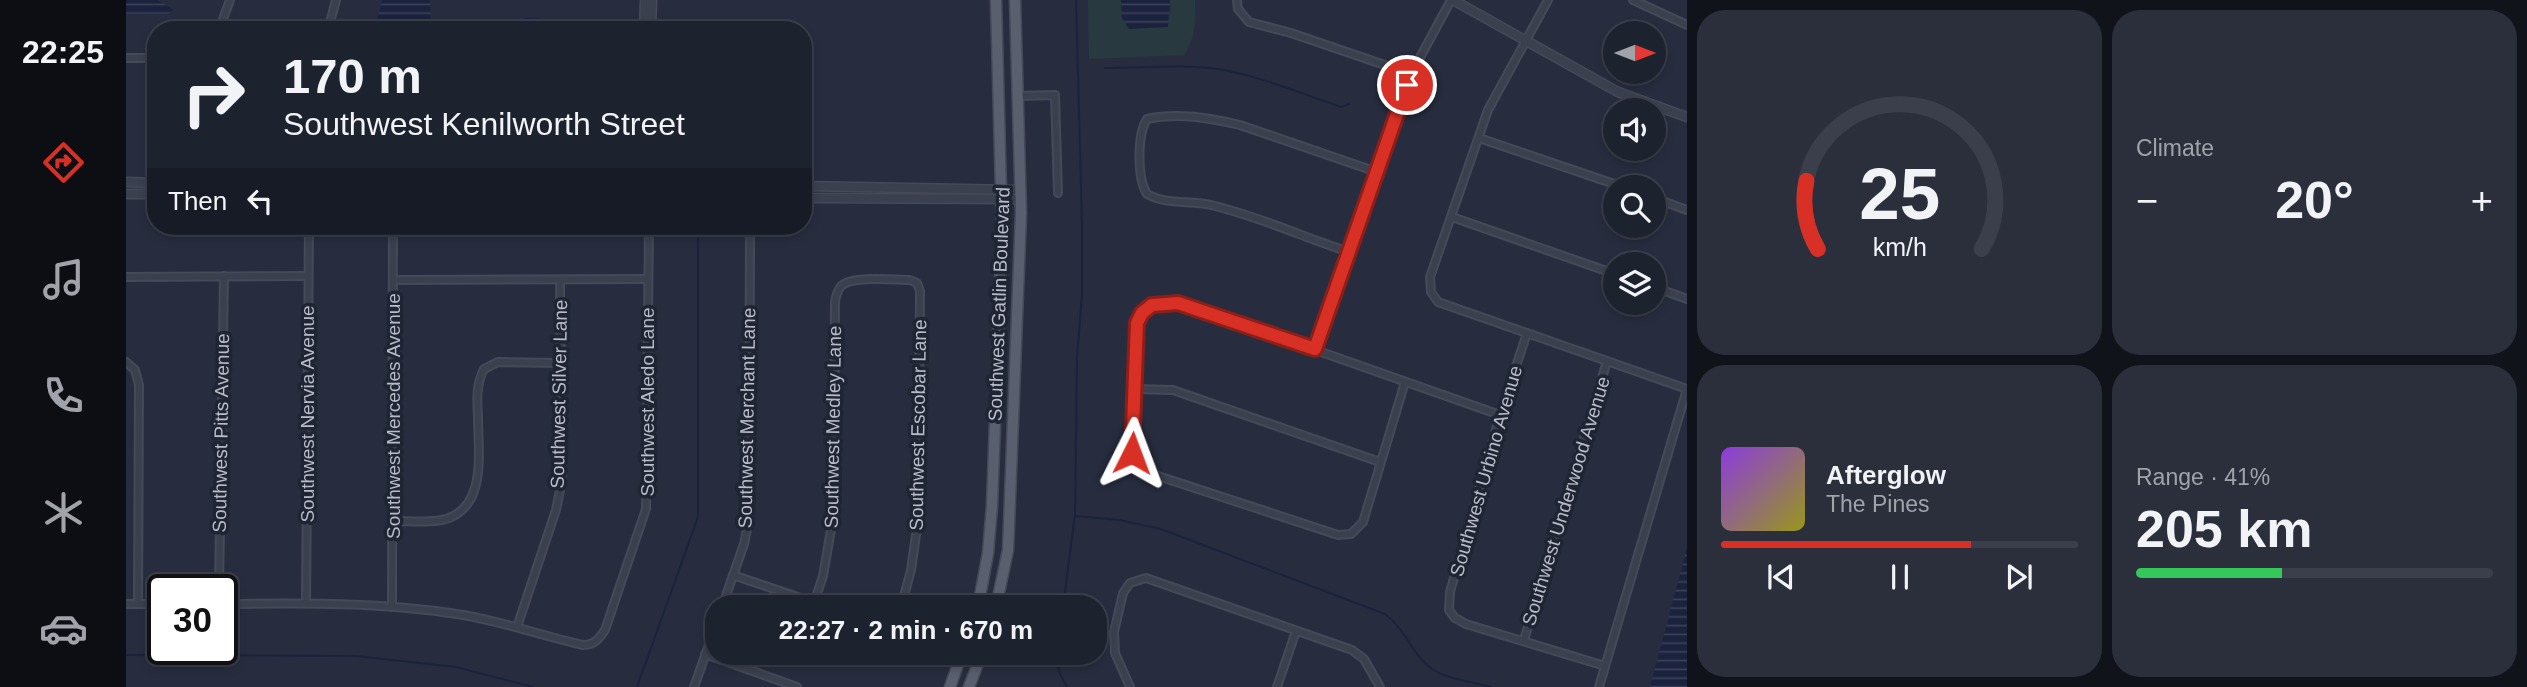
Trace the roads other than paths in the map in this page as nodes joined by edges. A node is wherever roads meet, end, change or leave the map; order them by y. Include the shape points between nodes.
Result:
1 (229, 0) edge
2 (336, 0) edge
3 (645, 0) edge
4 (652, 0) edge
5 (996, 0) edge
6 (1015, 0) edge
7 (1237, 0) edge
8 (1452, 0) edge
9 (1548, 0) edge
10 (1633, 0) edge
11 (222, 21) edge
12 (330, 21) edge
13 (645, 21) edge
14 (652, 21) edge
15 (1687, 25) edge
16 (1525, 40) junction
17 (126, 58) edge
18 (147, 58) edge
19 (1411, 74) junction
20 (1018, 96) junction
21 (1687, 117) edge
22 (1479, 138) junction
23 (1377, 172) junction
24 (1603, 180) edge
25 (126, 182) edge
26 (147, 183) edge
27 (812, 186) edge
28 (1058, 193) dead end
29 (126, 194) edge
30 (147, 194) edge
31 (1002, 194) junction
32 (1021, 195) junction
33 (812, 198) edge
34 (1666, 202) edge
35 (1687, 210) edge
36 (1452, 217) junction
37 (309, 235) edge
38 (393, 235) edge
39 (649, 235) edge
40 (750, 235) edge
41 (1349, 252) junction
42 (1603, 270) edge
43 (223, 276) junction
44 (307, 276) junction
45 (126, 277) edge
46 (648, 279) junction
47 (393, 280) junction
48 (560, 280) junction
49 (917, 283) joint
50 (1666, 291) edge
51 (1687, 299) edge
52 (1527, 333) junction
53 (1315, 349) junction
54 (1607, 361) junction
55 (126, 362) edge
56 (561, 363) junction
57 (1405, 382) junction
58 (1135, 388) junction
59 (1687, 389) edge
60 (1500, 415) junction
61 (1380, 462) junction
62 (393, 521) junction
63 (219, 574) edge
64 (733, 575) junction
65 (726, 595) edge
66 (791, 595) edge
67 (816, 595) edge
68 (904, 595) edge
69 (980, 595) edge
70 (999, 595) edge
71 (306, 603) junction
72 (126, 604) edge
73 (138, 604) junction
74 (147, 604) edge
75 (238, 604) edge
76 (392, 607) junction
77 (517, 626) junction
78 (1296, 631) junction
79 (1524, 640) junction
80 (705, 654) edge
81 (733, 665) edge
82 (956, 665) edge
83 (977, 665) edge
84 (1605, 666) junction
85 (784, 685) edge
86 (694, 687) edge
87 (797, 687) edge
88 (950, 687) edge
89 (969, 687) edge
90 (1129, 687) edge
91 (1276, 687) edge
92 (1380, 687) edge
93 (1599, 687) edge

1 - 11 street
2 - 12 street
3 - 13 street
4 - 14 street
5 - 31 main road, Southwest Gatlin Boulevard
6 - 20 main road, Southwest Gatlin Boulevard
7 - 19 street via 1243,17 1259,25
8 - 16 street
8 - 19 street
9 - 16 street
10 - 15 street
16 - 21 street via 1618,92
16 - 22 street via 1488,110
17 - 18 street
19 - 23 street
20 - 28 street via 1055,95
20 - 32 main road, Southwest Gatlin Boulevard
22 - 24 street
22 - 36 street
23 - 41 street
23 - 41 street via 1220,120 1161,116 1147,119 1142,127 1142,183 1153,198 1209,205
25 - 26 street
27 - 31 street
29 - 30 street
31 - 32 street
31 - 33 street
31 - 69 main road, Southwest Gatlin Boulevard via 992,506
32 - 70 main road, Southwest Gatlin Boulevard via 1008,550
34 - 35 street
36 - 42 street
36 - 52 street via 1430,277 1431,292 1438,302
37 - 44 street, Southwest Nervia Avenue
38 - 47 street, Southwest Mercedes Avenue
39 - 46 street, Southwest Aledo Lane
40 - 64 street, Southwest Merchant Lane via 749,505 747,531
41 - 53 street
43 - 44 street
43 - 45 street
43 - 63 street, Southwest Pitts Avenue
44 - 71 street, Southwest Nervia Avenue
46 - 48 street
46 - 77 street, Southwest Aledo Lane via 646,509 605,630 587,645
47 - 48 street
47 - 62 street, Southwest Mercedes Avenue
48 - 56 street, Southwest Silver Lane
49 - 67 street, Southwest Medley Lane via 856,280 837,292 834,512
49 - 68 street, Southwest Escobar Lane via 918,520
50 - 51 street
52 - 54 street
52 - 60 street, Southwest Urbino Avenue
53 - 57 street
53 - 58 street via 1165,302 1152,305 1137,323
54 - 59 street
54 - 79 street, Southwest Underwood Avenue
55 - 73 street via 135,370 139,385
56 - 62 street via 498,362 484,369 478,384 478,476 472,497 447,518
56 - 77 street, Southwest Silver Lane via 562,480
57 - 60 street
57 - 61 street
58 - 61 street via 1173,390
58 - 61 street via 1135,465 1338,536 1351,534 1363,522
59 - 84 street
60 - 79 street, Southwest Urbino Avenue via 1450,592 1449,610 1466,624
62 - 76 street, Southwest Mercedes Avenue
64 - 65 street, Southwest Merchant Lane
64 - 66 street
71 - 75 street
71 - 76 street
72 - 73 street
73 - 74 street
76 - 77 street
78 - 90 street via 1160,582 1146,578 1130,583 1123,593 1113,643
78 - 91 street
78 - 92 street via 1352,650 1364,659
79 - 84 street
80 - 86 street
81 - 85 street
82 - 88 main road
83 - 89 main road
84 - 93 street
85 - 87 street

